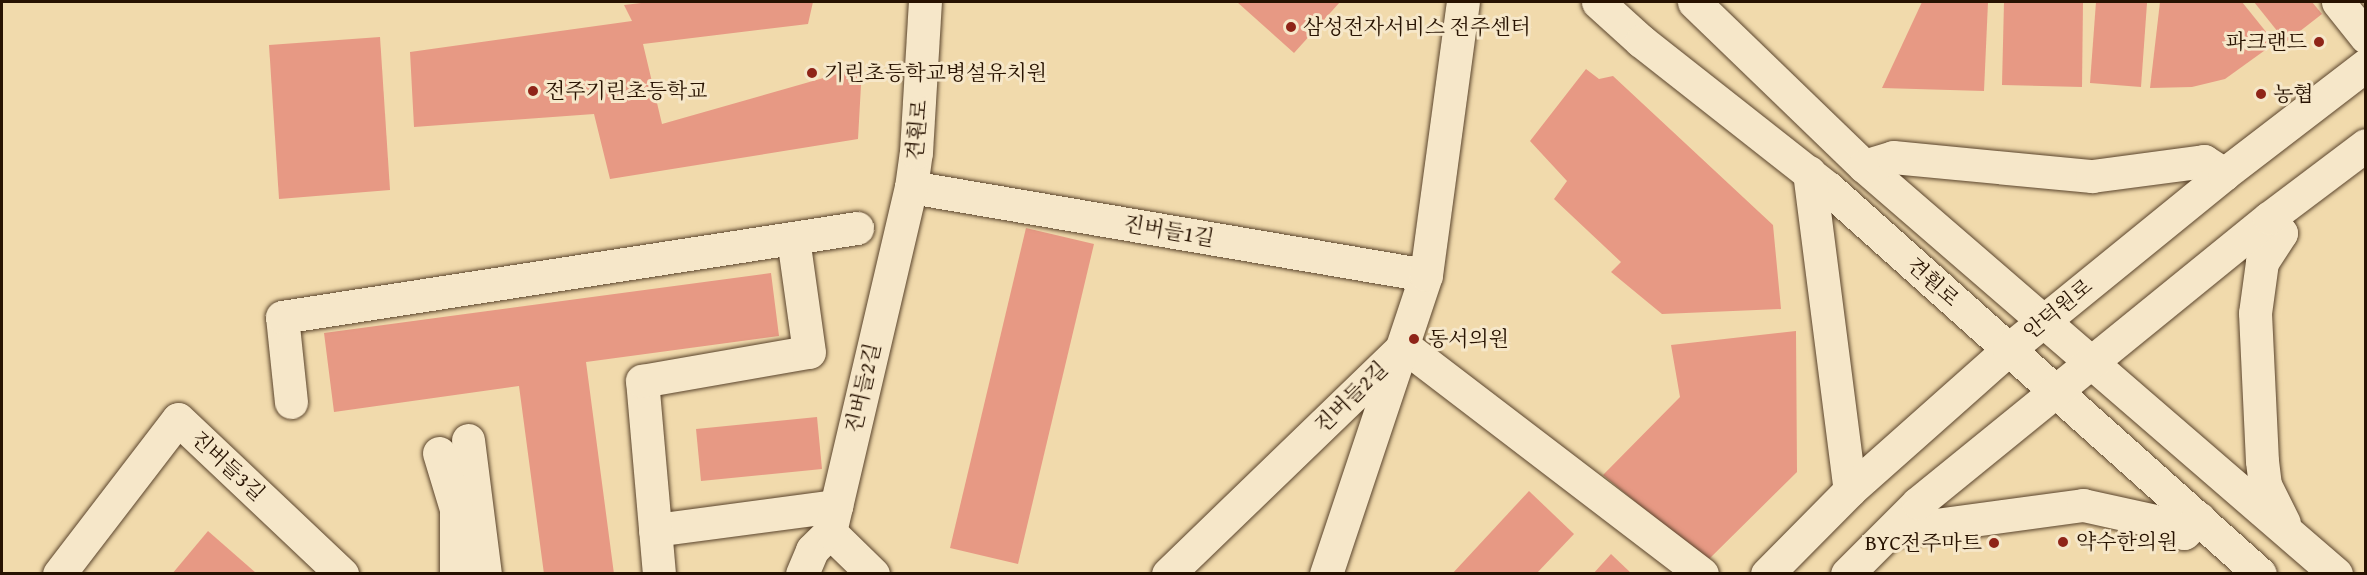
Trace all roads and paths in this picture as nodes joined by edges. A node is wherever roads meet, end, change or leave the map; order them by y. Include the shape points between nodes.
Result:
1 (925, 2) edge
2 (1463, 2) edge
3 (1598, 2) edge
4 (1694, 2) edge
5 (2338, 2) edge
6 (2366, 37) edge
7 (2366, 65) edge
8 (2366, 145) edge
9 (1864, 166) junction
10 (1809, 172) junction
11 (2224, 174) junction
12 (911, 186) junction
13 (2269, 218) junction
14 (857, 228) dead end
15 (793, 238) junction
16 (1426, 275) junction
17 (2043, 321) junction
18 (1404, 346) junction
19 (2009, 349) junction
20 (2091, 364) junction
21 (2056, 392) junction
22 (291, 402) dead end
23 (1850, 490) junction
24 (2199, 518) junction
25 (833, 519) junction
26 (655, 531) junction
27 (1891, 531) junction
28 (2291, 536) junction
29 (59, 573) edge
30 (342, 573) edge
31 (456, 573) edge
32 (485, 573) edge
33 (659, 573) edge
34 (802, 573) edge
35 (873, 573) edge
36 (1168, 573) edge
37 (1326, 573) edge
38 (1702, 573) edge
39 (1767, 573) edge
40 (1847, 573) edge
41 (2260, 573) edge
42 (2336, 573) edge

1 - 12 street, 견훤로
2 - 16 street
3 - 10 street, 견훤로 via 1641,41
4 - 9 street, 견훤로
5 - 6 street
7 - 11 street, 안덕원로
8 - 13 street
9 - 11 street via 1893,157 2092,176 2204,161
9 - 17 street, 견훤로
10 - 19 street, 견훤로
10 - 23 street
11 - 17 street, 안덕원로
12 - 16 street, 진버들1길
12 - 25 street, 진버들2길
13 - 20 street
13 - 28 street via 2281,233 2262,262 2255,313 2262,461 2265,485
14 - 15 street
15 - 22 street via 282,318
15 - 26 street via 809,352 642,381
16 - 18 street
17 - 19 street, 안덕원로
17 - 20 street, 견훤로
18 - 36 street, 진버들2길
18 - 37 street
18 - 38 street
19 - 21 street, 견훤로
19 - 23 street, 안덕원로
20 - 21 street
20 - 28 street, 견훤로
21 - 24 street, 견훤로
21 - 27 street via 1918,503
23 - 39 street, 안덕원로
24 - 27 street via 2184,533 2166,523 2083,505
24 - 41 street, 견훤로
25 - 26 street
25 - 34 street
25 - 35 street
26 - 33 street
27 - 40 street
28 - 42 street, 견훤로
29 - 30 street, 진버들3길 via 178,419
31 - 32 street via 453,446

